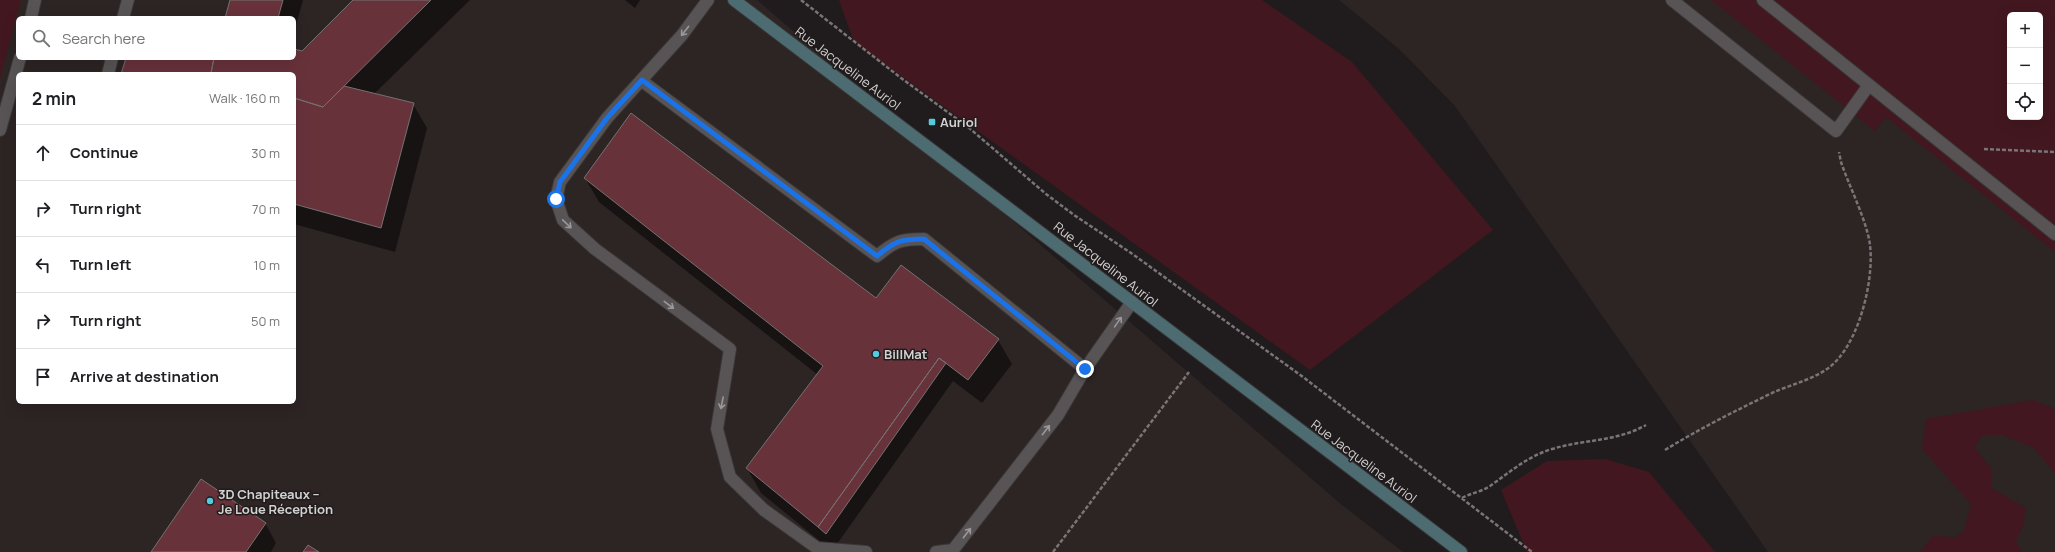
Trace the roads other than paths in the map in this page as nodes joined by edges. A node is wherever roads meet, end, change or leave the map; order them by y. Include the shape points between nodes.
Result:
1 (35, 0) edge
2 (128, 0) edge
3 (708, 0) edge
4 (734, 0) edge
5 (1672, 0) edge
6 (1763, 0) edge
7 (31, 16) edge
8 (124, 16) edge
9 (19, 60) edge
10 (112, 60) edge
11 (16, 72) edge
12 (16, 72) edge
13 (108, 72) edge
14 (642, 80) junction
15 (1869, 85) junction
16 (0, 130) edge
17 (2055, 234) edge
18 (1132, 302) junction
19 (1085, 369) junction
20 (866, 552) edge
21 (936, 552) edge
22 (1461, 552) edge

1 - 7 lane
2 - 8 lane
3 -> 14 lane via 682,35
4 - 18 street, Rue Jacqueline Auriol
5 - 15 lane via 1836,131
6 - 15 lane
9 - 11 lane
10 - 13 lane
12 - 16 lane
14 - 19 lane via 877,256 904,239 924,239
14 -> 20 lane via 607,118 560,182 556,199 563,220 595,249 730,350 717,429 730,476 764,510 817,548
15 - 17 lane
19 -> 18 lane
18 - 22 street, Rue Jacqueline Auriol
21 -> 19 lane via 953,550 1058,416

